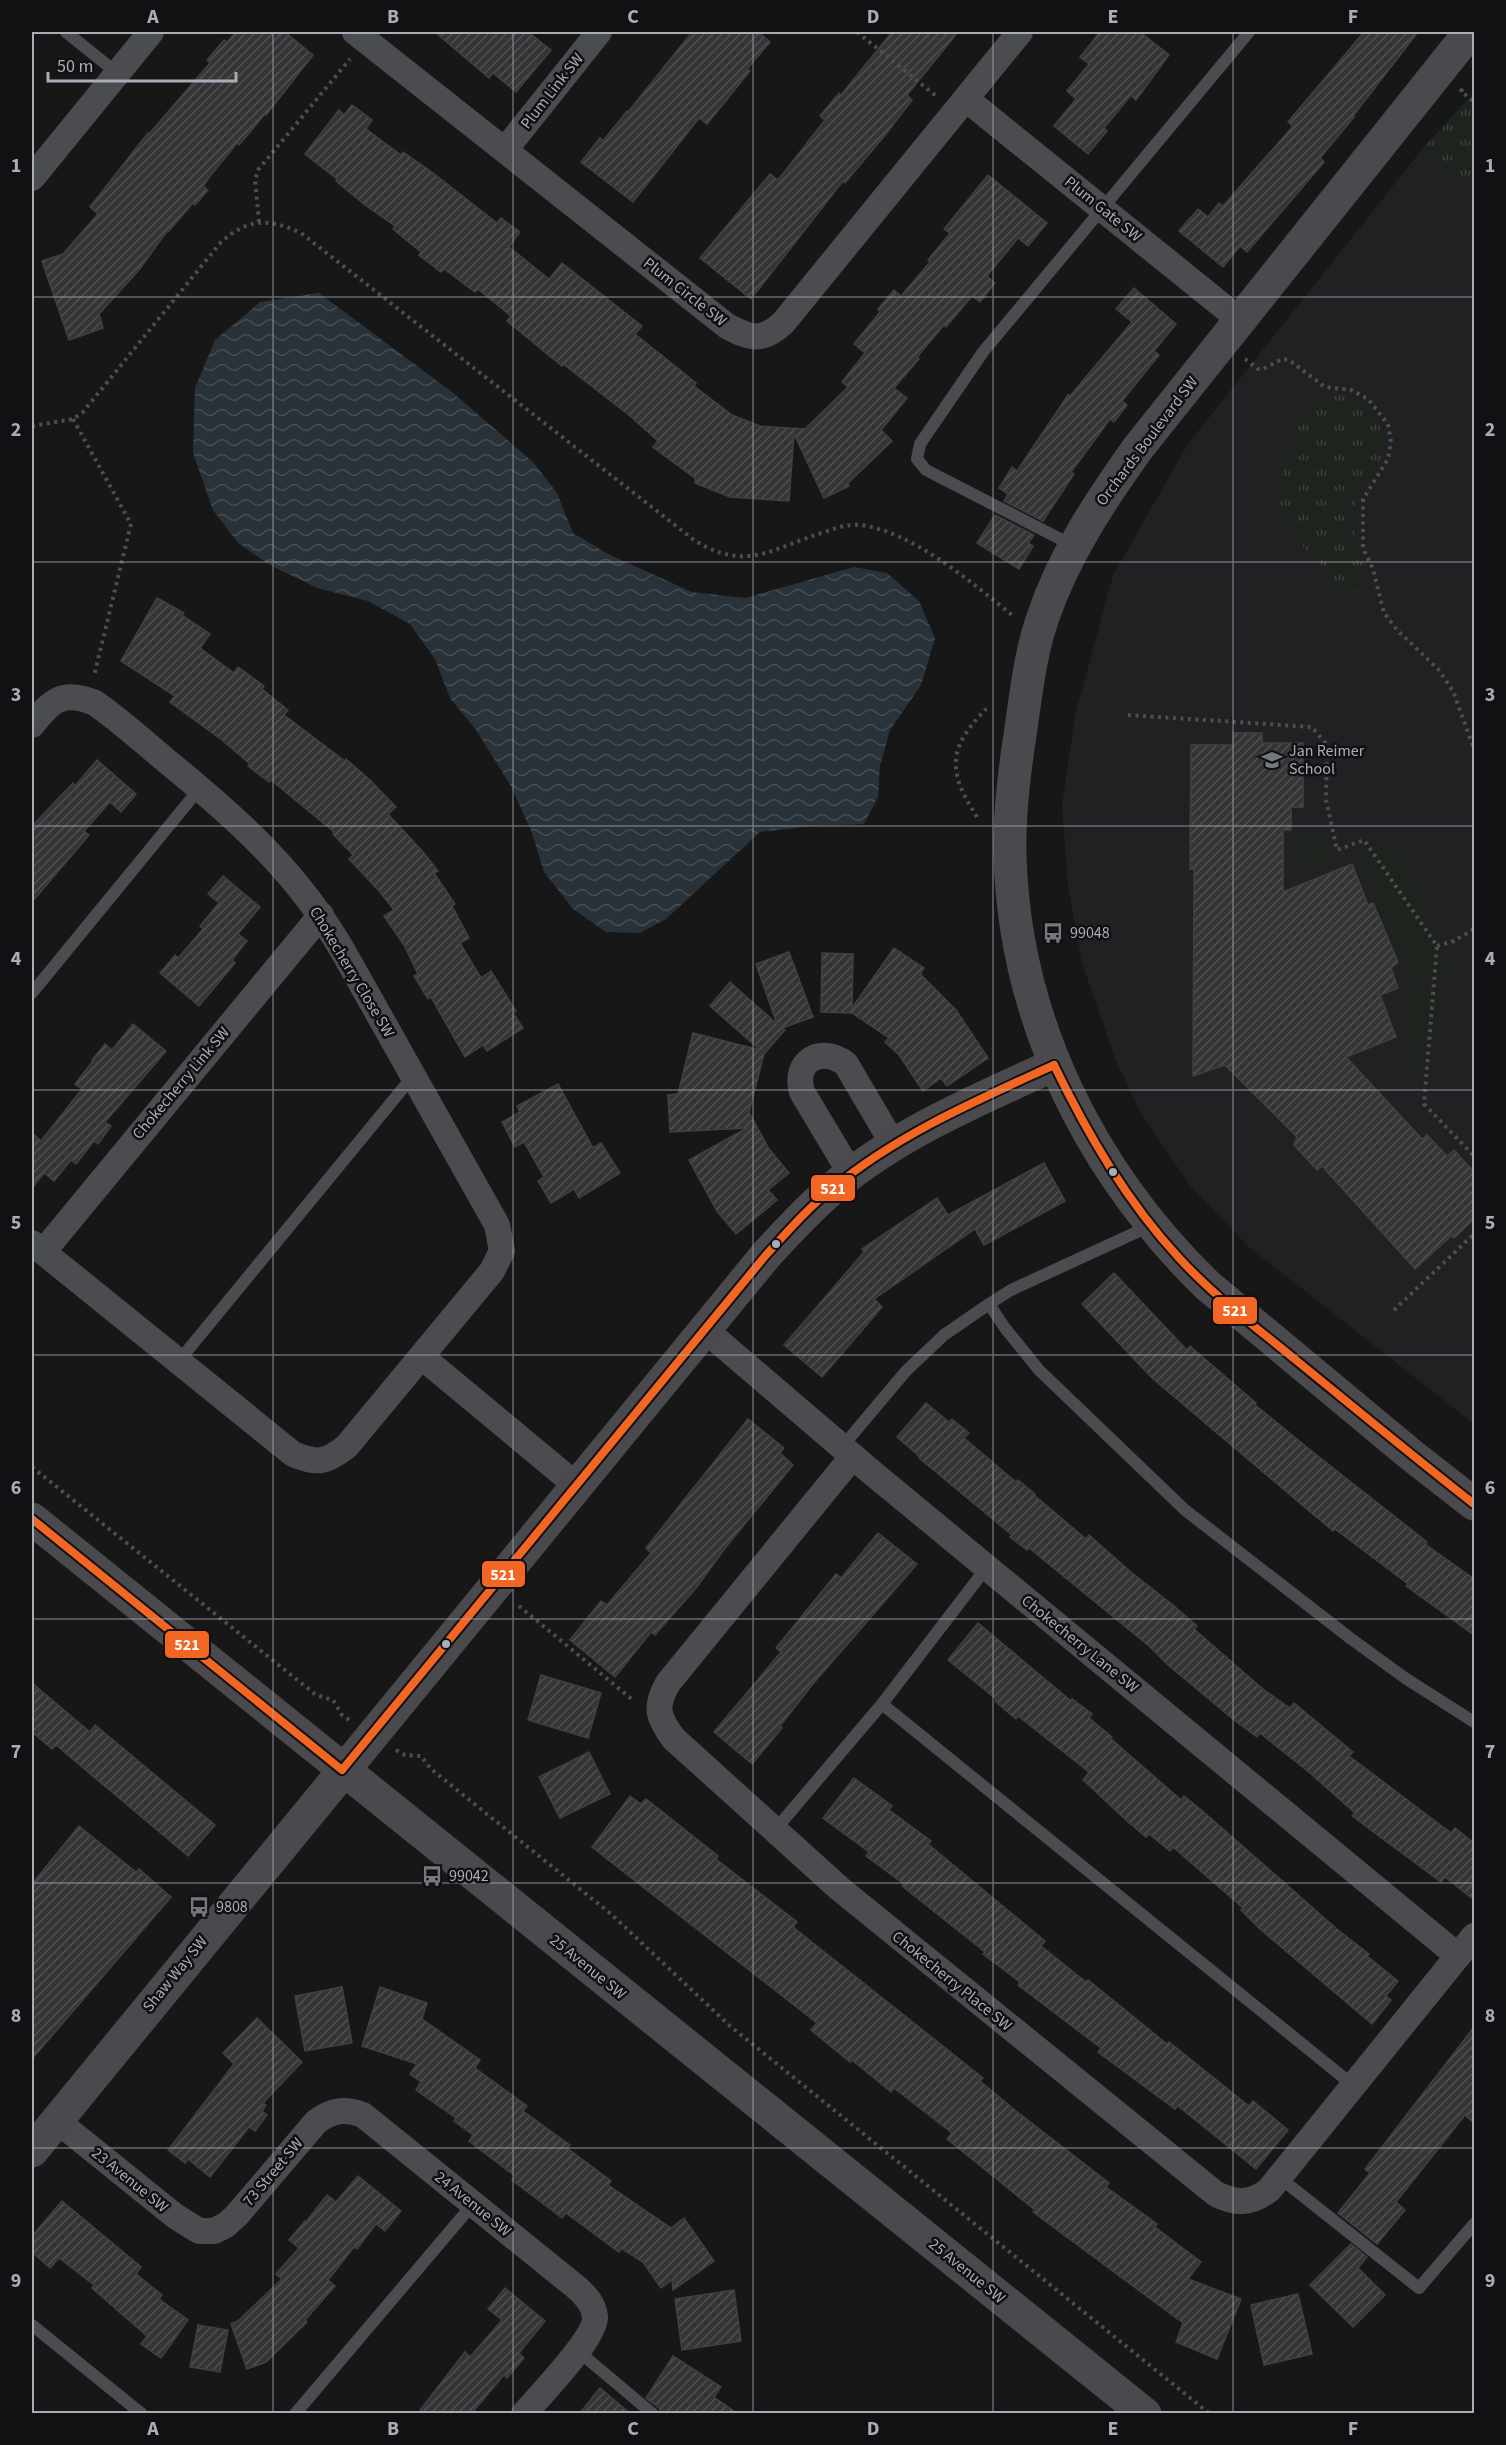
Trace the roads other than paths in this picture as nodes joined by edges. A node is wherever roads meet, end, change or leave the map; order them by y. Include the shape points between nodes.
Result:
1 (66, 32) edge
2 (151, 32) edge
3 (599, 32) edge
4 (1020, 32) edge
5 (1249, 32) edge
6 (1470, 32) edge
7 (361, 36) edge
8 (117, 73) junction
9 (961, 105) junction
10 (505, 150) junction
11 (32, 178) edge
12 (1101, 208) junction
13 (1240, 320) junction
14 (1075, 547) junction
15 (32, 725) edge
16 (200, 788) junction
17 (321, 915) junction
18 (32, 993) edge
19 (1054, 1065) junction
20 (413, 1076) junction
21 (893, 1144) junction
22 (851, 1174) junction
23 (1151, 1225) junction
24 (37, 1248) edge
25 (989, 1304) junction
26 (704, 1329) junction
27 (422, 1357) junction
28 (178, 1362) junction
29 (847, 1451) junction
30 (576, 1485) junction
31 (1474, 1504) edge
32 (32, 1519) edge
33 (987, 1567) junction
34 (882, 1704) junction
35 (1474, 1722) edge
36 (342, 1770) junction
37 (775, 1830) junction
38 (1474, 1936) edge
39 (1458, 1956) junction
40 (1354, 2086) junction
41 (338, 2110) joint
42 (56, 2120) junction
43 (32, 2151) edge
44 (1280, 2178) junction
45 (473, 2204) junction
46 (1474, 2224) edge
47 (207, 2232) joint
48 (32, 2325) edge
49 (578, 2350) junction
50 (142, 2414) edge
51 (295, 2414) edge
52 (524, 2414) edge
53 (653, 2414) edge
54 (1145, 2414) edge

1 - 8 lane
2 - 8 street
3 - 10 street, Plum Link SW
4 - 9 street, Plum Circle SW
5 - 12 lane
6 - 13 street, Orchards Boulevard SW
7 - 10 street, Plum Circle SW
8 - 11 street
9 - 10 street, Plum Circle SW via 783,323 762,337 728,326
9 - 12 street, Plum Gate SW
12 - 13 street, Plum Gate SW
12 - 14 lane via 983,352 920,444 917,459 926,470
13 - 14 street, Orchards Boulevard SW via 1138,448 1098,505
14 - 19 street, Orchards Boulevard SW via 1043,617 1030,666 1014,775 1010,854 1019,942
15 - 16 street, Chokecherry Close SW via 55,700 74,696 86,699 105,710
16 - 17 street, Chokecherry Close SW via 279,861
16 - 18 lane
17 - 20 street, Chokecherry Close SW
17 - 24 street, Chokecherry Link SW
19 - 21 street, Shaw Way SW
19 - 23 street, Orchards Boulevard SW via 1095,1147
20 - 27 street, Chokecherry Close SW via 497,1225 502,1251 492,1271
20 - 28 lane
21 - 22 street, Shaw Way SW
21 - 22 street via 846,1064 827,1054 810,1060 801,1076 802,1092
22 - 26 street, Shaw Way SW via 781,1238
23 - 25 lane
23 - 31 street, Orchards Boulevard SW via 1181,1260 1236,1311
24 - 28 street, Chokecherry Close SW
25 - 29 lane via 944,1335 906,1371
25 - 35 lane via 1040,1370 1185,1510 1350,1638
26 - 29 street, Chokecherry Lane SW
26 - 30 street, Shaw Way SW
27 - 28 street, Chokecherry Close SW via 347,1446 321,1461 293,1454
27 - 30 street
29 - 33 street, Chokecherry Lane SW
29 - 37 street, Chokecherry Place SW via 668,1683 658,1706 663,1725 674,1739
30 - 36 street, Shaw Way SW
32 - 36 street, 25 Avenue SW
33 - 34 lane
33 - 39 street, Chokecherry Lane SW
34 - 37 lane
34 - 40 lane
36 - 42 street, Shaw Way SW
36 - 54 street, 25 Avenue SW
37 - 44 street, Chokecherry Place SW via 927,1961 1216,2194 1243,2203 1260,2197
38 - 39 street, Chokecherry Place SW
39 - 40 street, Chokecherry Place SW
40 - 44 street, Chokecherry Place SW
41 - 45 street, 24 Avenue SW via 363,2115
41 - 47 street, 73 Street SW via 316,2122 237,2216
42 - 43 street, Shaw Way SW
42 - 47 street, 23 Avenue SW via 175,2216
44 - 46 lane via 1419,2288
45 - 49 street, 24 Avenue SW via 587,2297 595,2315 592,2333
45 - 51 lane
48 - 50 lane
49 - 52 street
49 - 53 lane

